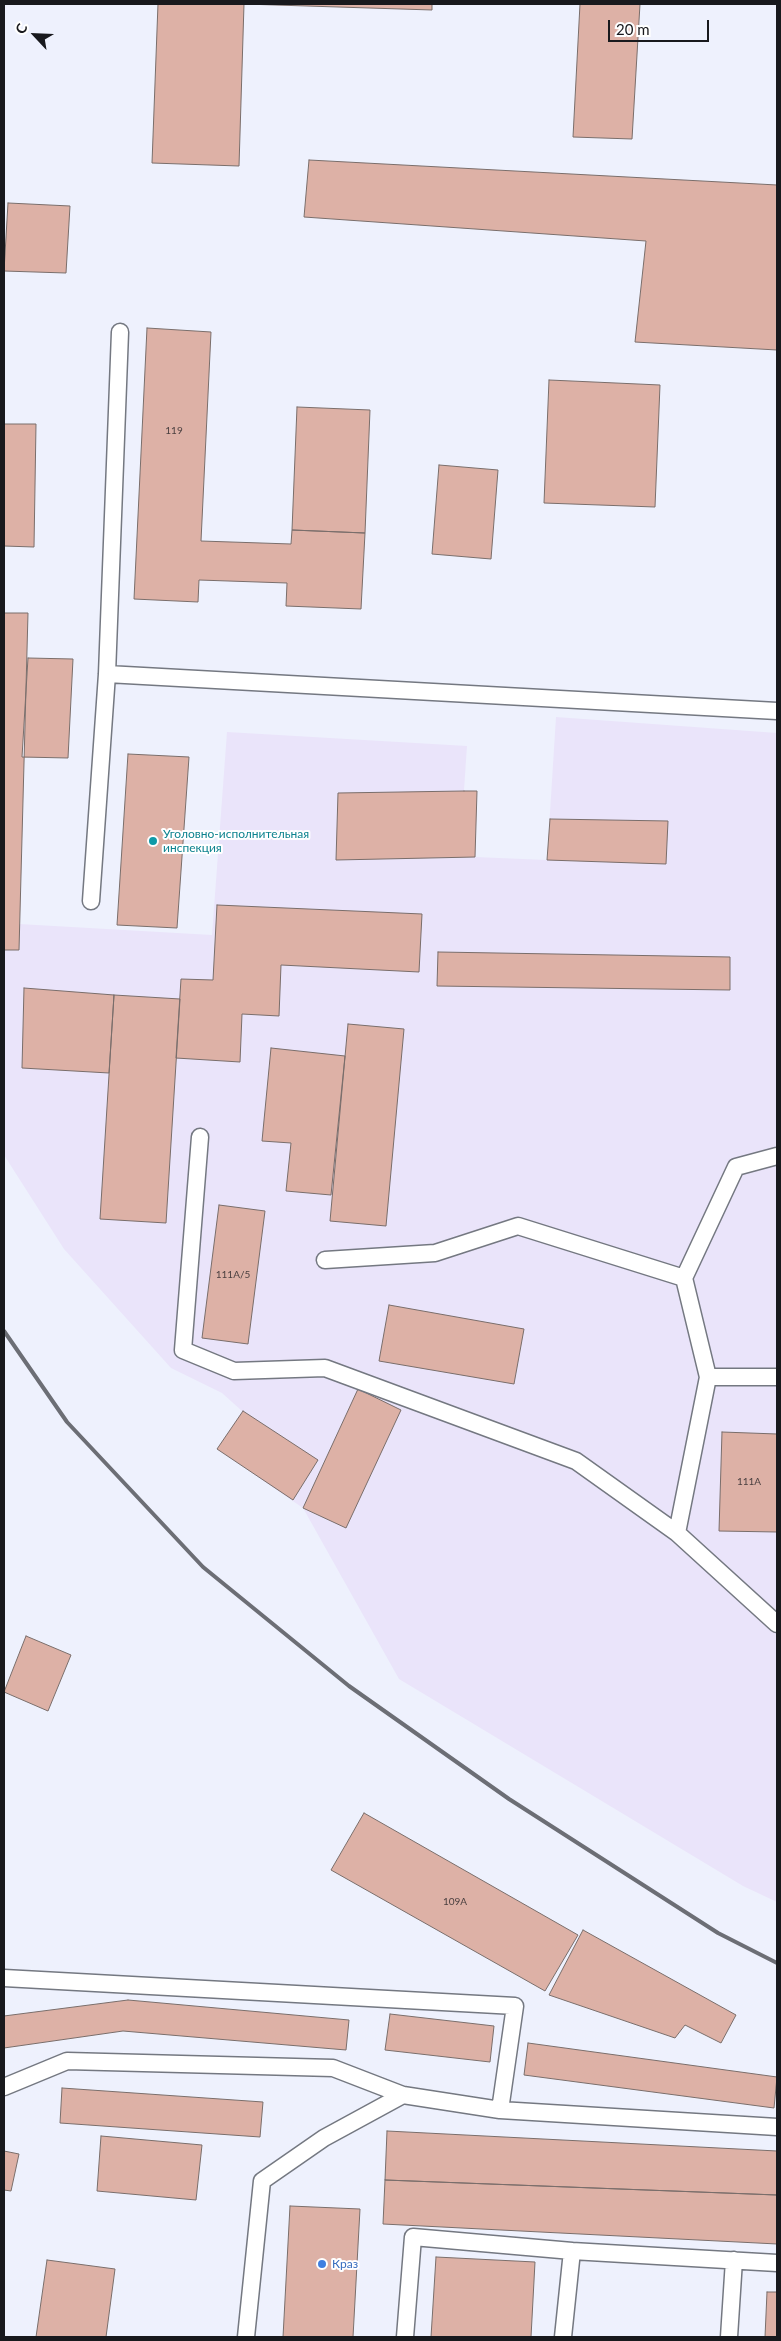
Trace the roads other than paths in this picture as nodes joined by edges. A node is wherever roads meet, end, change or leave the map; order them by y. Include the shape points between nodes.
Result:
1 (120, 332) dead end
2 (107, 674) junction
3 (777, 711) edge
4 (91, 901) dead end
5 (200, 1137) dead end
6 (777, 1156) edge
7 (325, 1260) dead end
8 (684, 1278) junction
9 (777, 1376) edge
10 (708, 1377) junction
11 (676, 1533) junction
12 (777, 1624) edge
13 (4, 1978) edge
14 (4, 2087) edge
15 (403, 2095) junction
16 (500, 2110) junction
17 (777, 2127) edge
18 (572, 2251) junction
19 (734, 2260) junction
20 (777, 2263) edge
21 (246, 2337) edge
22 (405, 2337) edge
23 (564, 2337) edge
24 (729, 2337) edge

1 - 2 lane
2 - 3 lane
2 - 4 lane
5 - 11 lane via 183,1350 234,1371 325,1368 576,1461
6 - 8 lane via 736,1167
7 - 8 lane via 435,1253 518,1226
8 - 10 lane
9 - 10 lane
10 - 11 lane
11 - 12 lane
13 - 16 lane via 515,2006
14 - 15 lane via 67,2061 334,2068
15 - 16 lane
15 - 21 lane via 324,2138 262,2181
16 - 17 lane
18 - 19 lane
18 - 22 lane via 413,2237
18 - 23 lane
19 - 20 lane
19 - 24 lane

